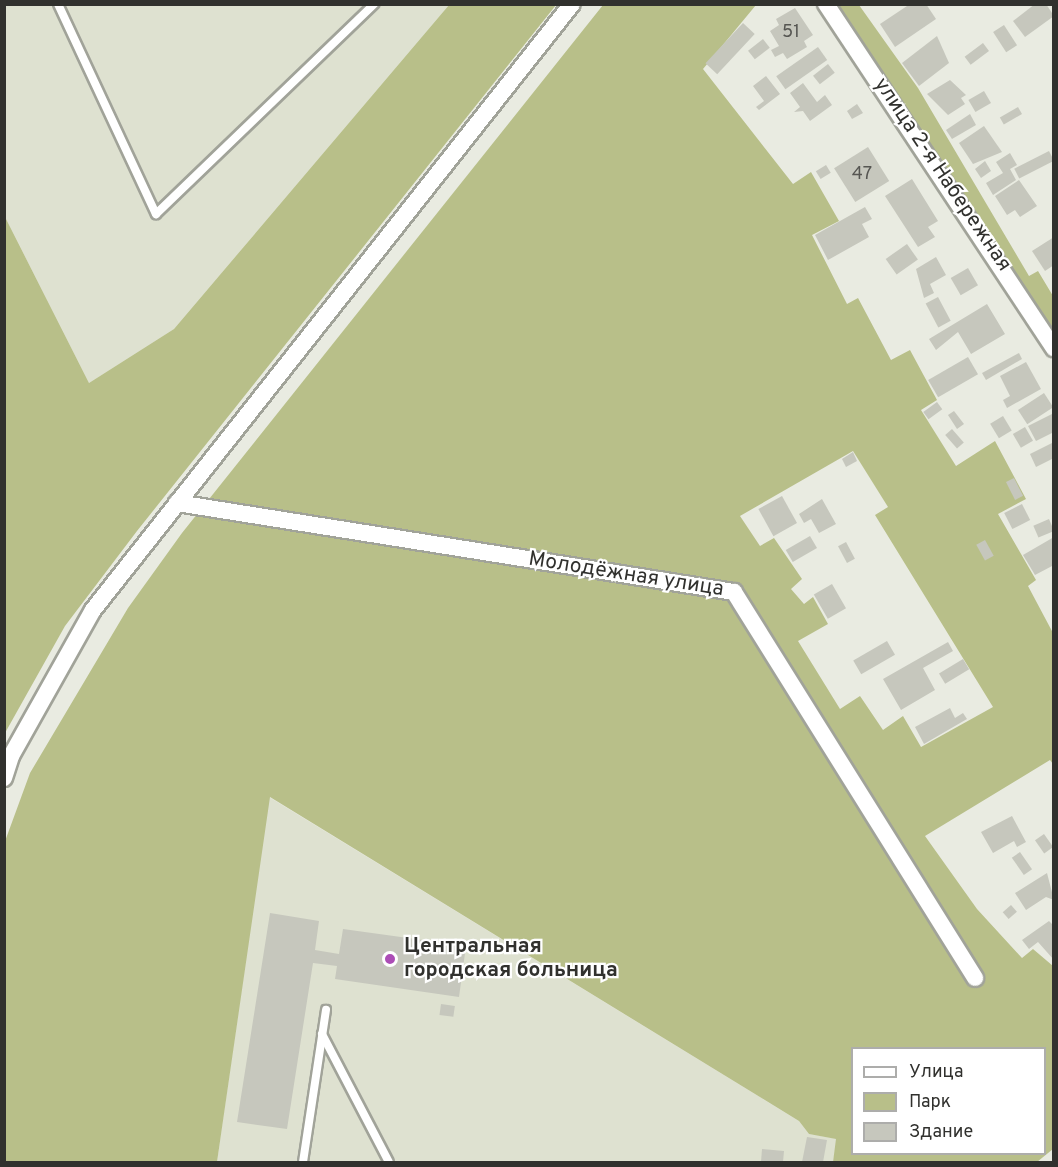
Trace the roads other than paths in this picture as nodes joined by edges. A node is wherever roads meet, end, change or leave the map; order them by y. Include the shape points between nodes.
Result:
1 (58, 4) edge
2 (374, 4) edge
3 (572, 4) edge
4 (826, 4) edge
5 (1053, 348) edge
6 (177, 503) junction
7 (4, 778) edge
8 (975, 978) dead end
9 (326, 1010) dead end
10 (322, 1034) junction
11 (303, 1162) edge
12 (389, 1162) edge

1 - 2 lane via 156,214
3 - 6 street
4 - 5 street, улица 2-я Набережная
6 - 7 street via 93,610 11,756
6 - 8 street, Молодёжная улица via 734,592
9 - 10 lane
10 - 11 lane
10 - 12 lane

